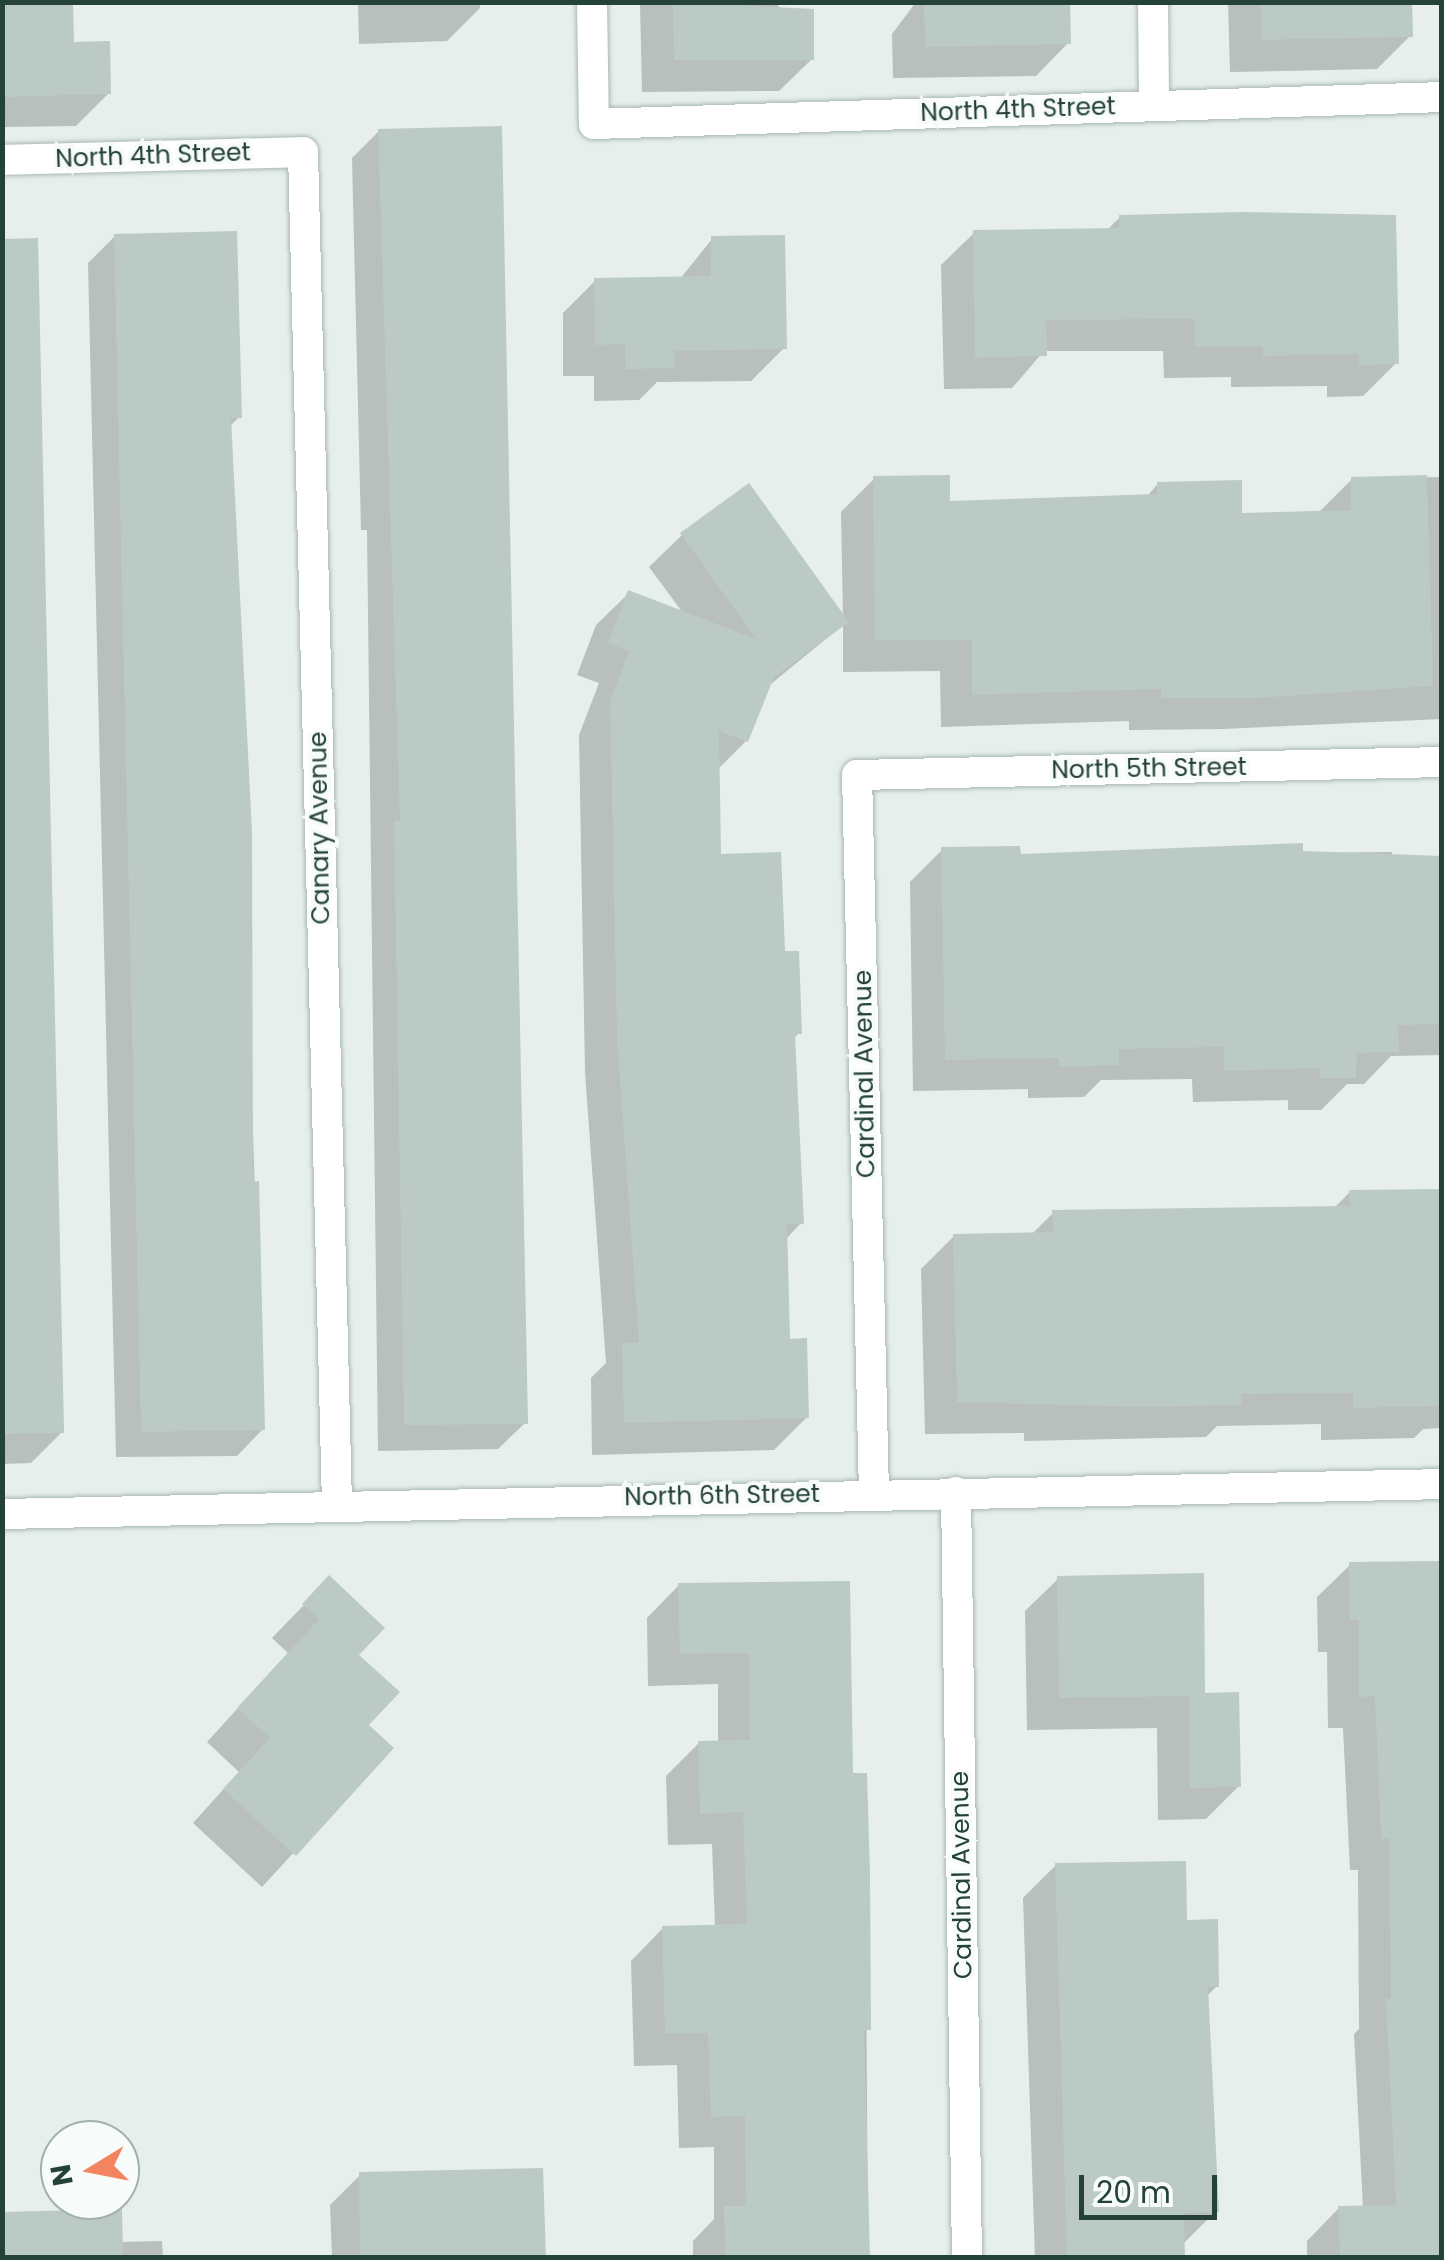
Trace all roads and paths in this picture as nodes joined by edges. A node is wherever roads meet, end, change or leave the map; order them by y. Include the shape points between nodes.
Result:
1 (592, 2) edge
2 (1153, 2) edge
3 (1442, 97) edge
4 (1154, 106) junction
5 (303, 152) joint
6 (2, 160) edge
7 (1442, 762) edge
8 (857, 775) joint
9 (1442, 1484) edge
10 (956, 1492) junction
11 (874, 1494) junction
12 (337, 1504) junction
13 (2, 1514) edge
14 (968, 2258) edge

1 - 4 street, North 4th Street via 594,124
2 - 4 street
3 - 4 street, North 4th Street
5 - 6 street, North 4th Street
5 - 12 street, Canary Avenue
7 - 8 street, North 5th Street
8 - 11 street, Cardinal Avenue
9 - 10 street, North 6th Street
10 - 11 street, North 6th Street
10 - 14 street, Cardinal Avenue
11 - 12 street, North 6th Street
12 - 13 street, North 6th Street

